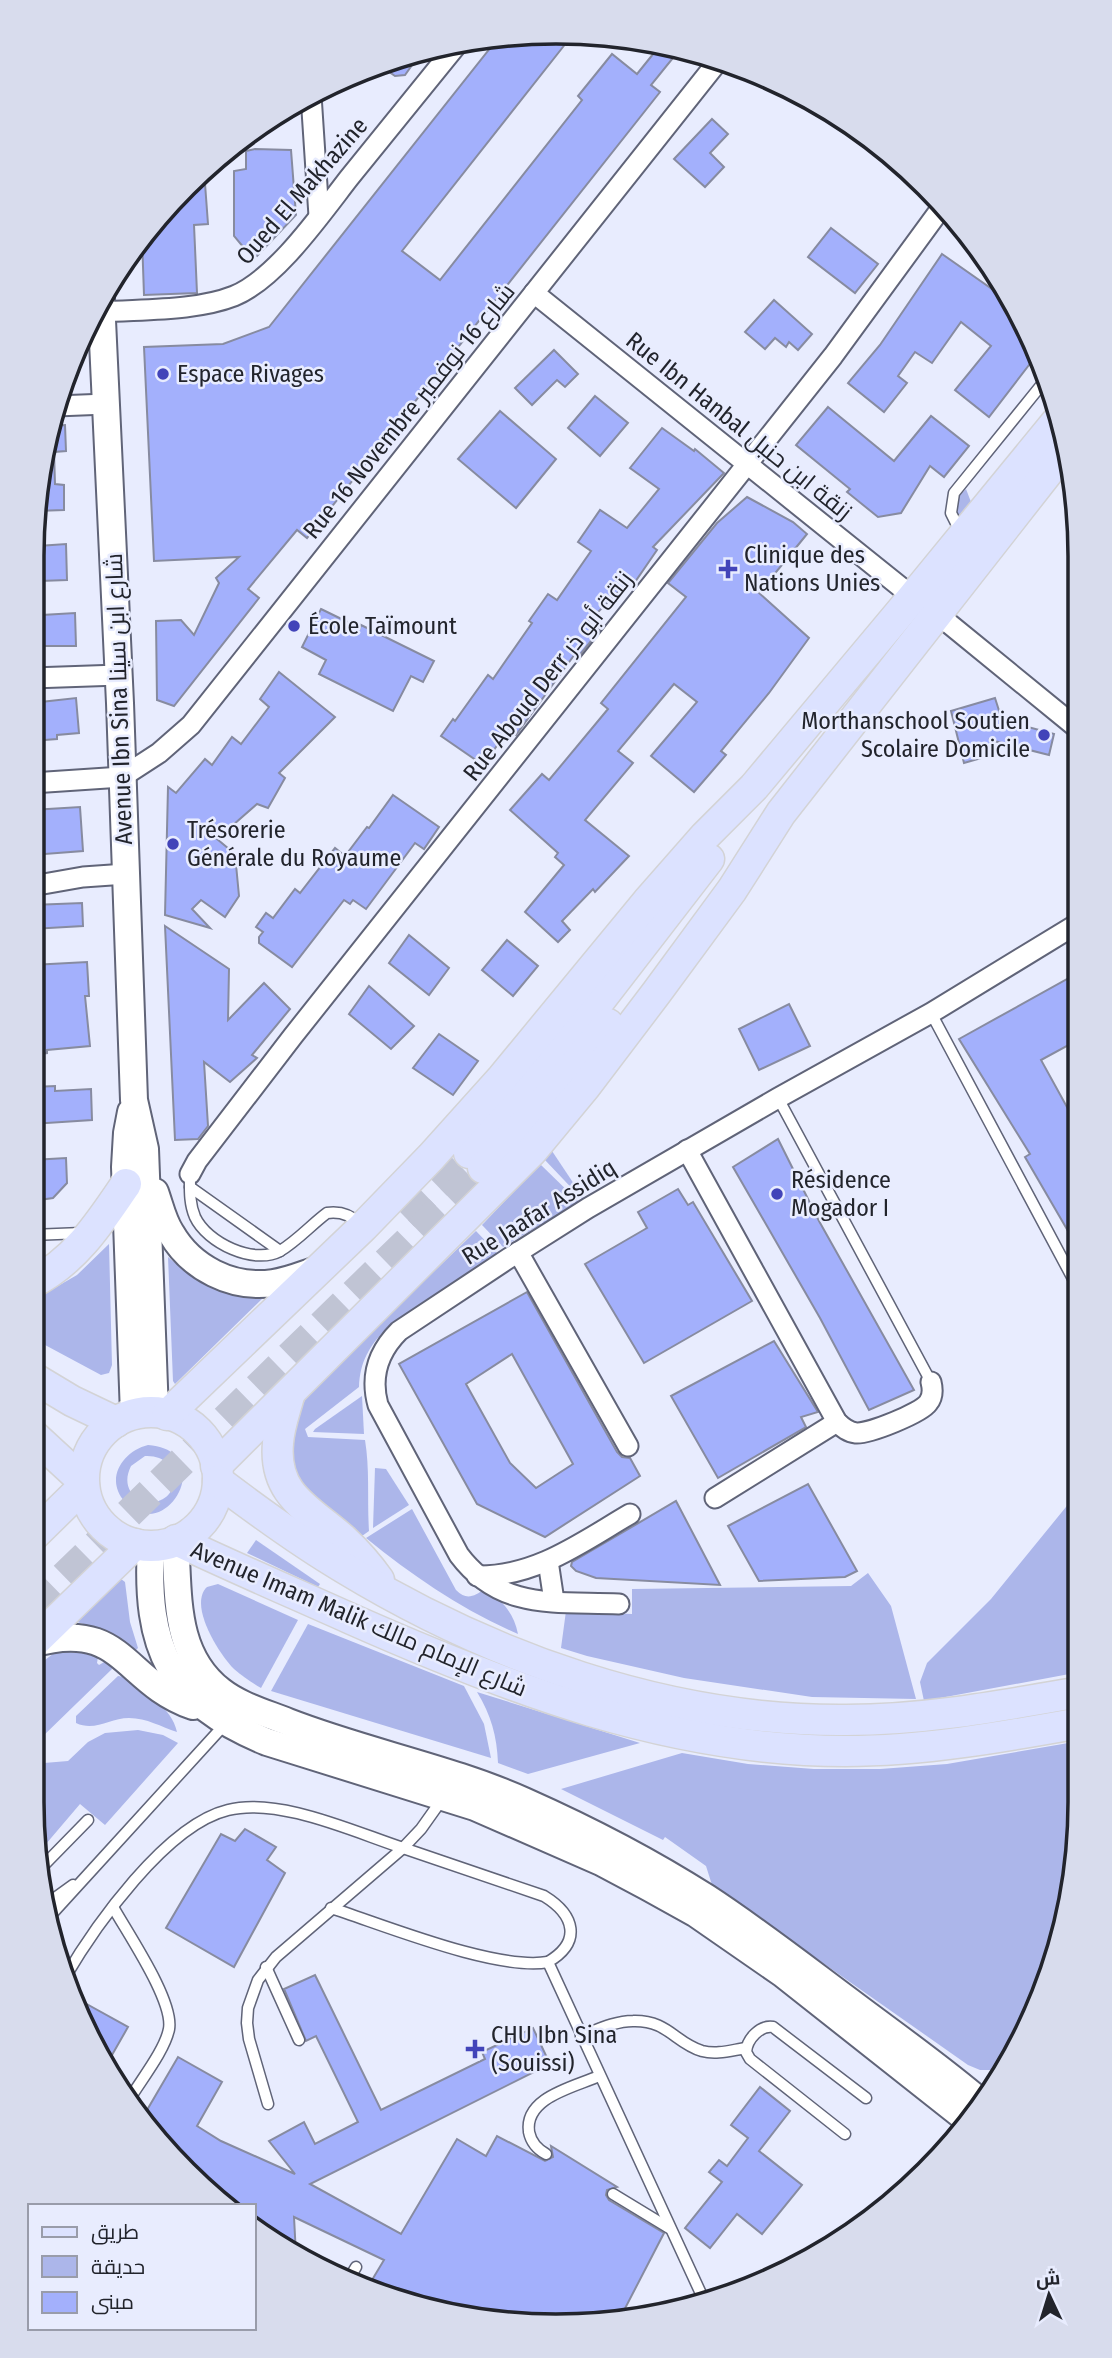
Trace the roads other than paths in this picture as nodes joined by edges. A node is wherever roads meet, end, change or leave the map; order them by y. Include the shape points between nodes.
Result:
1 (448, 56) edge
2 (712, 68) edge
3 (312, 106) edge
4 (937, 214) edge
5 (319, 216) junction
6 (534, 293) junction
7 (109, 306) edge
8 (103, 318) edge
9 (1040, 388) edge
10 (107, 404) junction
11 (66, 406) edge
12 (1052, 427) edge
13 (1058, 458) edge
14 (747, 464) junction
15 (964, 536) junction
16 (925, 605) junction
17 (118, 675) junction
18 (44, 678) edge
19 (1068, 721) edge
20 (122, 777) junction
21 (44, 782) edge
22 (754, 787) junction
23 (781, 813) junction
24 (126, 874) junction
25 (44, 884) edge
26 (1068, 929) edge
27 (931, 1013) junction
28 (778, 1098) junction
29 (687, 1150) junction
30 (136, 1175) junction
31 (190, 1180) junction
32 (363, 1227) junction
33 (93, 1232) junction
34 (44, 1234) edge
35 (280, 1251) junction
36 (518, 1252) junction
37 (321, 1269) junction
38 (1068, 1269) edge
39 (44, 1275) edge
40 (932, 1382) joint
41 (44, 1384) edge
42 (290, 1392) junction
43 (143, 1416) junction
44 (837, 1422) junction
45 (44, 1446) edge
46 (628, 1446) dead end
47 (217, 1473) junction
48 (83, 1484) junction
49 (715, 1498) dead end
50 (631, 1514) dead end
51 (44, 1524) edge
52 (159, 1542) junction
53 (548, 1561) junction
54 (477, 1576) junction
55 (389, 1594) junction
56 (554, 1601) junction
57 (619, 1604) dead end
58 (44, 1634) edge
59 (44, 1641) edge
60 (1068, 1694) edge
61 (215, 1716) junction
62 (1068, 1725) edge
63 (443, 1797) junction
64 (88, 1821) dead end
65 (403, 1849) junction
66 (47, 1862) edge
67 (90, 1872) junction
68 (53, 1899) edge
69 (113, 1907) junction
70 (331, 1908) junction
71 (56, 1910) edge
72 (548, 1962) junction
73 (71, 1966) edge
74 (266, 1968) junction
75 (580, 2036) junction
76 (299, 2040) dead end
77 (746, 2048) junction
78 (599, 2076) junction
79 (133, 2092) edge
80 (975, 2097) edge
81 (866, 2098) dead end
82 (268, 2104) dead end
83 (961, 2115) edge
84 (845, 2134) dead end
85 (546, 2154) dead end
86 (613, 2194) dead end
87 (670, 2228) junction
88 (356, 2267) dead end
89 (353, 2272) edge
90 (701, 2293) edge

1 - 5 street, Oued El Makhazine
2 - 6 street, Rue 16 Novembre شارع 16 نوفمبر
3 - 5 street
4 - 14 street, Rue Aboud Derr زنقة أبو ذر
5 - 7 street, Oued El Makhazine via 264,277 237,295 175,307
6 - 14 street, Rue Ibn Hanbal زنقة ابن حنبل
6 - 20 street, Rue 16 Novembre شارع 16 نوفمبر via 205,708 167,747
8 - 10 main road, Avenue Ibn Sina شارع ابن سينا
9 - 15 lane via 954,494 951,513
10 - 11 street
10 - 17 main road, Avenue Ibn Sina شارع ابن سينا
12 - 15 main road
13 - 16 main road
14 - 16 street, Rue Ibn Hanbal زنقة ابن حنبل
14 - 31 street, Rue Aboud Derr زنقة أبو ذر via 293,1036 197,1161
15 - 16 main road
16 - 19 street, Rue Ibn Hanbal زنقة ابن حنبل
16 - 22 main road
16 - 23 main road
17 - 18 street
17 - 20 main road, Avenue Ibn Sina شارع ابن سينا
20 - 21 street
20 - 24 main road, Avenue Ibn Sina شارع ابن سينا
22 - 23 main road via 718,846 476,1160 553,1092 715,882
22 - 32 main road via 647,902 502,1078
23 - 42 main road via 732,890 532,1151
24 - 25 street
24 - 30 main road, Avenue Ibn Sina شارع ابن سينا via 134,1100 127,1133
26 - 27 street, Rue Jaafar Assidiq
27 - 28 street, Rue Jaafar Assidiq
27 - 38 lane
28 - 29 street, Rue Jaafar Assidiq
28 - 40 lane
29 - 36 street, Rue Jaafar Assidiq
29 - 44 street
30 - 33 main road
30 - 37 main road via 169,1231 188,1255 212,1273 257,1284
30 - 43 main road, Avenue Ibn Sina شارع ابن سينا
31 - 35 lane
31 - 35 lane via 190,1200 205,1232 245,1253 262,1256
32 - 35 lane via 353,1217 327,1213
32 - 37 main road
33 - 34 lane
33 - 39 main road
36 - 46 street
36 - 54 street, Rue Jaafar Assidiq via 399,1331 381,1354 374,1382 382,1416 459,1555
37 - 43 main road
40 - 44 street via 928,1404 869,1432 845,1429
41 - 43 main road via 72,1401
42 - 47 main road
42 - 55 main road via 277,1446 284,1483 298,1503 360,1557
43 - 47 main road via 187,1423 209,1446
43 - 48 main road via 96,1441
44 - 49 street
45 - 48 main road
47 - 52 main road via 212,1506 198,1527
47 - 55 main road, Avenue Imam Malik شارع الإمام مالك via 301,1541
48 - 51 main road
48 - 52 main road via 87,1502 105,1529 118,1538
50 - 53 street
52 - 58 main road
52 - 61 main road via 150,1586 158,1643 175,1677
52 - 62 main road, Avenue Imam Malik شارع الإمام مالك via 489,1678 600,1714 690,1736 793,1749 896,1749
52 - 80 main road via 184,1639 197,1665 236,1701 323,1735 522,1800 646,1861 763,1936
53 - 54 street via 509,1574
53 - 56 street
54 - 56 street, Rue Jaafar Assidiq via 519,1598
55 - 60 main road, Avenue Imam Malik شارع الإمام مالك via 445,1624 554,1667 664,1699 721,1710 802,1719 895,1719
56 - 57 street, Rue Jaafar Assidiq
59 - 61 main road via 65,1636 102,1643 164,1692
61 - 63 main road via 267,1742
61 - 67 lane
63 - 65 lane
63 - 83 main road via 601,1862 695,1913 783,1974
64 - 66 lane
65 - 69 lane via 296,1814 234,1809 187,1830
65 - 70 lane
65 - 72 lane via 555,1903 571,1930 560,1955
67 - 68 lane
67 - 71 lane
69 - 73 lane
69 - 79 lane via 170,2018 165,2040
70 - 72 lane via 448,1947 495,1958
70 - 74 lane
72 - 75 lane
74 - 76 lane
74 - 82 lane via 252,1993 247,2023
75 - 77 lane via 620,2022 644,2021 666,2028 703,2051
75 - 78 lane
77 - 81 lane via 761,2029 773,2027
77 - 84 lane via 750,2059
78 - 85 lane via 544,2101 532,2112 530,2136
78 - 87 lane
86 - 87 lane
87 - 90 lane
88 - 89 lane

